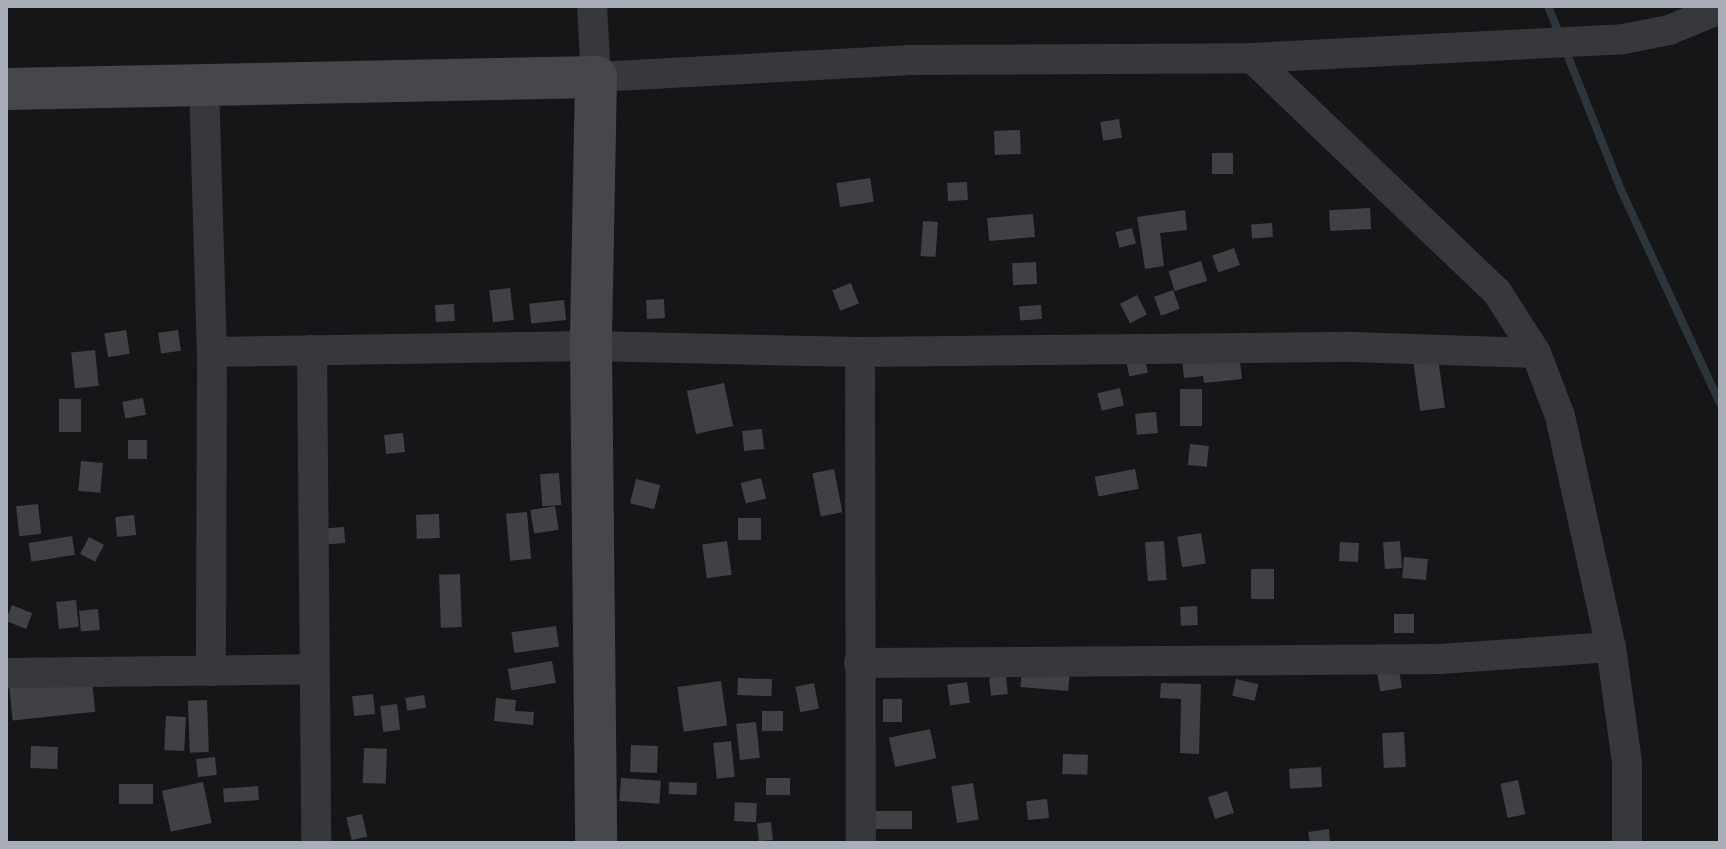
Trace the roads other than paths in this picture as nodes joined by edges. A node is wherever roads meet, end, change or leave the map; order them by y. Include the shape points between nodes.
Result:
1 (592, 6) edge
2 (1720, 9) edge
3 (1252, 58) junction
4 (596, 77) junction
5 (204, 85) junction
6 (6, 89) edge
7 (591, 346) junction
8 (312, 350) junction
9 (212, 352) junction
10 (860, 352) junction
11 (1536, 353) junction
12 (1611, 647) junction
13 (859, 663) junction
14 (314, 669) junction
15 (211, 671) junction
16 (6, 673) edge
17 (316, 843) edge
18 (596, 843) edge
19 (861, 843) edge
20 (1627, 843) edge

1 - 4 street
2 - 3 street via 1669,30 1623,39
3 - 4 street via 907,60
3 - 11 street via 1497,292
4 - 5 street
4 - 7 street
5 - 6 street
5 - 9 street
7 - 8 street
7 - 10 street
7 - 18 street
8 - 9 street
8 - 14 street
9 - 15 street
10 - 11 street via 1352,347
10 - 13 street
11 - 12 street via 1560,416
12 - 13 street via 1440,659
12 - 20 street via 1627,763
13 - 19 street
14 - 15 street
14 - 17 street
15 - 16 street

